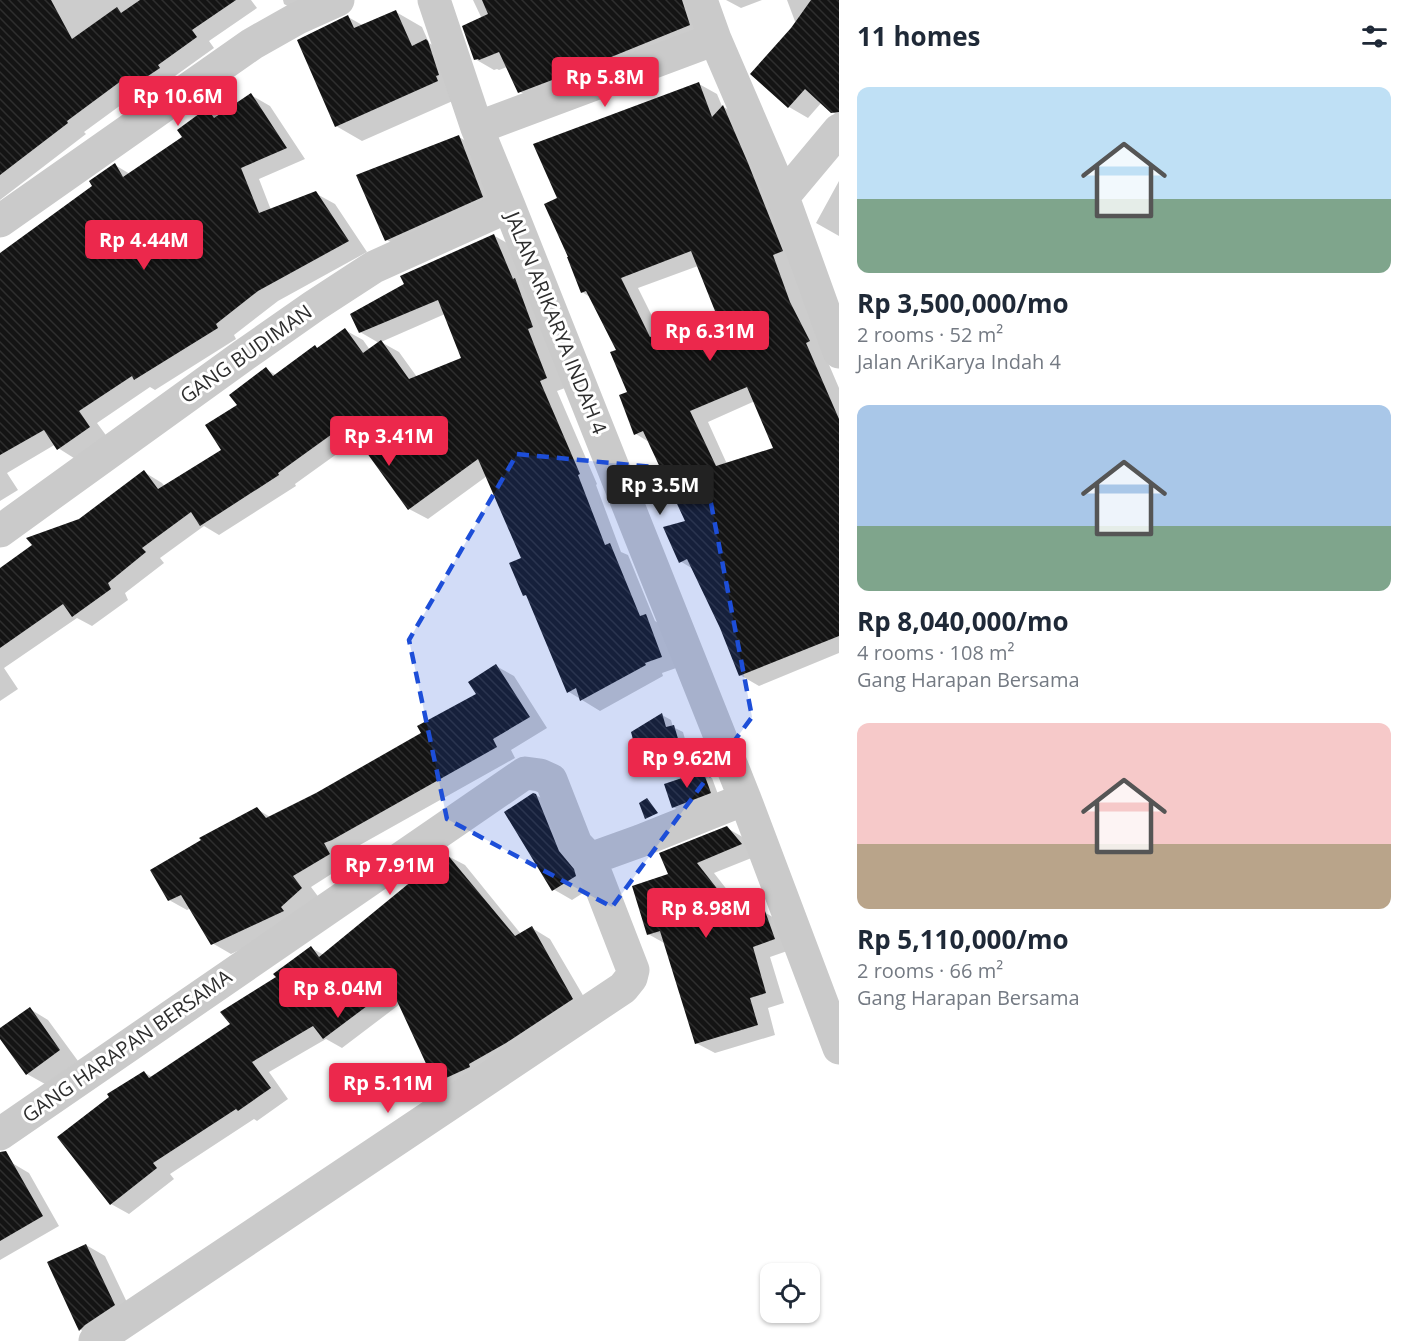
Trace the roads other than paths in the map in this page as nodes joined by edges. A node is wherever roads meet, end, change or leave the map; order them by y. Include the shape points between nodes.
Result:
1 (338, 0) edge
2 (434, 0) edge
3 (701, 0) edge
4 (715, 39) junction
5 (477, 129) junction
6 (839, 130) edge
7 (783, 197) junction
8 (509, 206) junction
9 (0, 222) edge
10 (839, 352) edge
11 (0, 531) edge
12 (745, 799) junction
13 (590, 859) junction
14 (839, 1048) edge
15 (0, 1134) edge
16 (95, 1341) edge

1 - 9 street via 252,44
2 - 5 street, JALAN ARIKARYA INDAH 4
3 - 4 street
4 - 5 street
4 - 7 street
5 - 8 street, JALAN ARIKARYA INDAH 4
6 - 7 street
7 - 10 street
8 - 11 street, GANG BUDIMAN via 374,267 244,355
8 - 12 street, JALAN ARIKARYA INDAH 4
12 - 13 street
12 - 14 street, JALAN ARIKARYA INDAH 4
13 - 15 street, GANG HARAPAN BERSAMA via 576,844 551,780 525,773
13 - 16 street via 633,970 623,988

